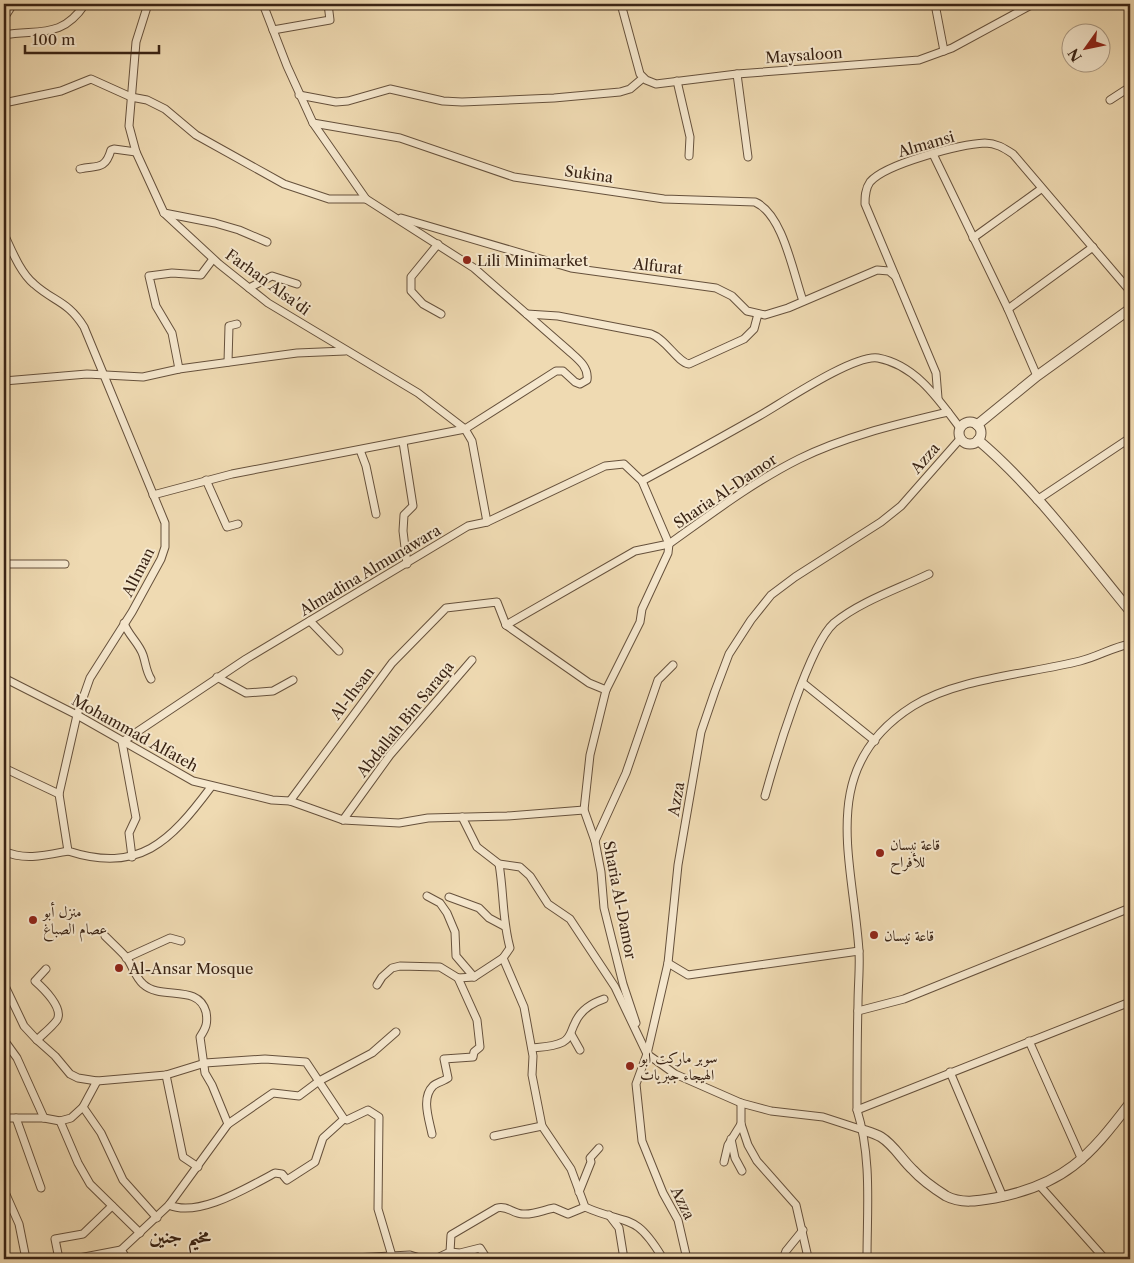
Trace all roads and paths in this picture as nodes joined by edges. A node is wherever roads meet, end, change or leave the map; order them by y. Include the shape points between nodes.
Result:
1 (14, 4) edge
2 (85, 4) edge
3 (148, 4) edge
4 (263, 4) edge
5 (328, 4) edge
6 (621, 4) edge
7 (935, 4) edge
8 (1034, 4) edge
9 (4, 18) edge
10 (273, 30) junction
11 (4, 35) edge
12 (944, 52) junction
13 (737, 74) junction
14 (643, 78) junction
15 (677, 81) junction
16 (1130, 87) edge
17 (299, 94) junction
18 (131, 97) junction
19 (1110, 100) dead end
20 (4, 102) edge
21 (313, 123) junction
22 (136, 152) junction
23 (933, 154) junction
24 (689, 156) dead end
25 (748, 157) dead end
26 (80, 169) dead end
27 (1041, 189) junction
28 (366, 199) junction
29 (164, 213) junction
30 (396, 217) junction
31 (4, 234) edge
32 (973, 238) junction
33 (267, 242) dead end
34 (438, 244) junction
35 (1093, 247) junction
36 (213, 259) junction
37 (297, 284) dead end
38 (901, 286) junction
39 (249, 288) junction
40 (1130, 291) edge
41 (802, 301) junction
42 (1008, 309) junction
43 (1130, 309) edge
44 (441, 314) dead end
45 (527, 314) junction
46 (758, 314) junction
47 (237, 324) dead end
48 (345, 351) junction
49 (228, 362) junction
50 (179, 369) junction
51 (104, 375) junction
52 (1037, 376) junction
53 (4, 381) edge
54 (938, 398) junction
55 (948, 412) junction
56 (977, 426) junction
57 (960, 428) junction
58 (465, 429) junction
59 (1130, 438) edge
60 (960, 439) junction
61 (978, 440) junction
62 (403, 442) junction
63 (360, 450) junction
64 (206, 480) junction
65 (642, 481) junction
66 (153, 495) junction
67 (1036, 500) junction
68 (376, 514) dead end
69 (487, 522) junction
70 (238, 524) dead end
71 (669, 544) junction
72 (4, 564) edge
73 (65, 564) dead end
74 (407, 564) junction
75 (929, 574) dead end
76 (1130, 610) edge
77 (310, 621) junction
78 (124, 623) junction
79 (506, 625) junction
80 (1130, 644) edge
81 (339, 651) dead end
82 (472, 660) dead end
83 (673, 665) dead end
84 (217, 677) junction
85 (4, 678) edge
86 (151, 679) dead end
87 (293, 680) dead end
88 (803, 684) junction
89 (606, 690) junction
90 (77, 715) junction
91 (875, 741) junction
92 (122, 742) junction
93 (4, 768) edge
94 (210, 787) junction
95 (59, 794) junction
96 (765, 796) dead end
97 (290, 801) junction
98 (584, 810) junction
99 (462, 817) junction
100 (343, 820) junction
101 (595, 841) junction
102 (68, 850) junction
103 (4, 851) edge
104 (132, 857) junction
105 (499, 864) junction
106 (427, 896) dead end
107 (449, 898) dead end
108 (1130, 908) edge
109 (504, 926) junction
110 (105, 936) dead end
111 (181, 941) dead end
112 (859, 951) junction
113 (126, 958) junction
114 (504, 958) junction
115 (668, 963) junction
116 (46, 968) dead end
117 (474, 977) junction
118 (458, 978) junction
119 (4, 984) edge
120 (377, 985) dead end
121 (604, 999) dead end
122 (1130, 1002) edge
123 (858, 1012) junction
124 (396, 1032) dead end
125 (571, 1034) junction
126 (4, 1040) edge
127 (37, 1040) junction
128 (1028, 1041) junction
129 (532, 1048) junction
130 (580, 1050) dead end
131 (647, 1054) junction
132 (205, 1063) junction
133 (950, 1072) junction
134 (166, 1076) junction
135 (97, 1081) junction
136 (319, 1081) junction
137 (741, 1103) junction
138 (1130, 1103) edge
139 (83, 1107) junction
140 (857, 1110) junction
141 (4, 1118) edge
142 (16, 1118) junction
143 (44, 1118) junction
144 (344, 1119) junction
145 (60, 1122) junction
146 (228, 1124) junction
147 (741, 1124) junction
148 (542, 1126) junction
149 (863, 1130) junction
150 (432, 1134) dead end
151 (494, 1136) dead end
152 (731, 1139) junction
153 (599, 1148) dead end
154 (1082, 1160) junction
155 (724, 1162) dead end
156 (198, 1167) junction
157 (742, 1171) dead end
158 (1040, 1186) junction
159 (41, 1188) dead end
160 (4, 1190) edge
161 (579, 1192) junction
162 (1003, 1197) junction
163 (169, 1205) junction
164 (112, 1206) junction
165 (585, 1207) junction
166 (608, 1215) junction
167 (157, 1218) junction
168 (803, 1230) junction
169 (140, 1233) junction
170 (121, 1250) junction
171 (450, 1252) junction
172 (808, 1253) dead end
173 (392, 1256) junction
174 (662, 1257) dead end
175 (26, 1259) edge
176 (59, 1259) edge
177 (74, 1259) edge
178 (127, 1259) edge
179 (335, 1259) edge
180 (423, 1259) edge
181 (435, 1259) edge
182 (487, 1259) edge
183 (624, 1259) edge
184 (687, 1259) edge
185 (783, 1259) edge
186 (867, 1259) edge
187 (1105, 1259) edge

1 - 9 street
2 - 11 street via 62,28 50,32
3 - 18 street, Farhan Alsa'di via 136,42
4 - 10 street
5 - 10 street via 330,20
6 - 14 street
7 - 12 street
8 - 12 street, Maysaloon
10 - 17 street
12 - 13 street, Maysaloon via 919,60
13 - 15 street, Maysaloon
13 - 25 street
14 - 15 street, Maysaloon via 654,84
14 - 17 street via 620,92 554,98 443,102 390,89 336,102
15 - 24 street via 690,137
16 - 19 street
17 - 21 street
18 - 20 street via 91,79 62,91
18 - 22 street, Farhan Alsa'di via 129,126
18 - 28 street via 148,100 165,109 196,135 284,184 329,199
21 - 28 street
21 - 41 street, Sukina via 400,138 514,177 664,199 755,202 766,208 777,222
22 - 26 street via 114,149 98,168
22 - 29 street, Farhan Alsa'di
23 - 27 street, Almansi via 984,143 999,146 1013,154
23 - 32 street
23 - 38 street, Almansi via 902,163 876,176 866,191 865,204
27 - 32 street
27 - 35 street, Almansi
28 - 30 street
29 - 33 street via 215,223
29 - 36 street, Farhan Alsa'di
30 - 34 street
30 - 46 street, Alfurat via 572,268 716,288 732,296 747,311
31 - 51 street, AlIman via 28,278 68,306 79,318
32 - 42 street
34 - 44 street via 411,277 411,291 423,304
34 - 45 street via 474,268
35 - 40 street, Almansi
35 - 42 street
36 - 39 street, Farhan Alsa'di
36 - 50 street via 201,274 149,276 156,306 172,333
37 - 39 street via 272,276
38 - 41 street via 892,273 877,270
38 - 54 street, Almansi via 936,373
39 - 48 street, Farhan Alsa'di
41 - 46 street via 782,310
42 - 52 street
43 - 52 street
45 - 46 street via 558,316 651,334 661,338 688,364 744,339 754,329
45 - 58 street via 581,362 586,380 577,384 563,371 556,371
47 - 49 street via 229,326
48 - 49 street via 297,353
48 - 58 street, Farhan Alsa'di via 418,393
49 - 50 street
50 - 51 street via 143,377
51 - 53 street
51 - 66 street, AlIman
52 - 56 street
54 - 55 street
54 - 65 street via 922,381 900,367 881,359 866,359 826,377
55 - 57 street
55 - 71 street, Sharia Al-Damor via 848,440 801,458 776,471
56 - 57 street via 968,422
56 - 61 street via 981,433
57 - 60 street
58 - 62 street
58 - 69 street via 472,442
59 - 67 street
60 - 61 street via 969,444
60 - 115 street, Azza via 901,506 882,522 771,595 729,654 701,732 678,865
61 - 67 street
62 - 63 street
62 - 74 street via 413,506 404,515 402,531
63 - 64 street
63 - 68 street
64 - 66 street
64 - 70 street via 227,527
65 - 69 street, Almadina Almunawara via 625,464 611,464
65 - 71 street
66 - 78 street, AlIman via 165,524 165,547
67 - 76 street
69 - 74 street, Almadina Almunawara via 468,526
71 - 79 street via 635,551
71 - 89 street, Sharia Al-Damor via 668,554 642,609 640,622
72 - 73 street
74 - 77 street, Almadina Almunawara
75 - 88 street via 835,623 819,644
77 - 81 street
77 - 84 street, Almadina Almunawara
78 - 86 street via 143,655
78 - 90 street, AlIman via 90,678
79 - 89 street via 589,683
79 - 97 street, Al-Ihsan via 497,602 446,608 392,663
80 - 91 street via 1082,661 946,691 912,707
82 - 100 street, Abdallah Bin Saraqa via 390,755
83 - 101 street via 658,680 626,773
84 - 87 street via 246,692 273,692
84 - 92 street, Almadina Almunawara
85 - 90 street, Mohammad Alfateh
88 - 91 street
88 - 96 street
89 - 98 street, Sharia Al-Damor via 590,755
90 - 92 street, Mohammad Alfateh
90 - 95 street, AlIman
91 - 112 street via 852,785 846,822
92 - 94 street, Mohammad Alfateh
92 - 104 street via 136,818 129,833
93 - 95 street
94 - 97 street, Mohammad Alfateh
94 - 104 street via 181,824 142,854
95 - 102 street, AlIman
97 - 100 street, Mohammad Alfateh
98 - 99 street, Mohammad Alfateh
98 - 101 street, Sharia Al-Damor
99 - 100 street, Mohammad Alfateh via 399,823
99 - 105 street via 477,847
101 - 131 street, Sharia Al-Damor via 602,872 604,908 623,984
102 - 103 street via 42,856
102 - 104 street via 111,860
105 - 109 street via 504,889
105 - 131 street via 520,867 530,876 548,904 570,919 615,987
106 - 117 street via 447,913 455,932 456,956
107 - 109 street via 479,908
108 - 123 street via 904,999
109 - 114 street via 510,948
110 - 113 street
111 - 113 street via 170,938
112 - 115 street via 688,975
112 - 123 street
113 - 132 street via 143,984 157,992 190,995 197,999 205,1010 207,1027 200,1037
114 - 117 street
114 - 129 street via 524,1007
115 - 131 street, Azza
116 - 127 street via 35,981 53,1002 58,1011 57,1020
117 - 118 street
118 - 120 street via 440,967 400,966 392,968
118 - 150 street via 476,1020 480,1047 474,1056 444,1059 448,1078 434,1085 427,1095
119 - 127 street via 24,1026
121 - 125 street via 581,1013
122 - 128 street
123 - 140 street
124 - 136 street via 372,1053
125 - 129 street via 564,1042
125 - 130 street
126 - 143 street via 17,1058
127 - 135 street via 70,1074
128 - 133 street
128 - 154 street
129 - 148 street via 532,1074
131 - 137 street via 675,1074
131 - 184 street, Azza via 636,1084 642,1141 678,1220
132 - 134 street
132 - 136 street via 300,1060 306,1062
132 - 146 street via 205,1073
133 - 140 street
133 - 162 street
134 - 135 street
134 - 156 street via 183,1157
135 - 139 street
136 - 144 street
136 - 146 street via 300,1096 273,1093
137 - 147 street
137 - 149 street via 771,1111 823,1117
138 - 154 street via 1101,1142
139 - 145 street via 71,1118
139 - 167 street via 101,1133 123,1180
140 - 149 street
141 - 142 street
142 - 143 street
142 - 159 street
143 - 145 street
144 - 163 street via 323,1138 315,1162 286,1180 282,1174 275,1173 206,1205 178,1208
144 - 173 street via 368,1110 379,1117 378,1209
145 - 164 street via 85,1176
146 - 156 street
147 - 152 street
147 - 168 street via 757,1161 796,1204
148 - 151 street
148 - 161 street via 571,1169
149 - 162 street via 881,1137 913,1170 947,1196 962,1202
149 - 186 street via 868,1166
152 - 155 street
152 - 157 street
153 - 161 street via 590,1158
154 - 158 street via 1061,1176
156 - 163 street
158 - 162 street
158 - 187 street
160 - 175 street via 19,1224
161 - 165 street
163 - 167 street
164 - 169 street
164 - 176 street via 83,1234 54,1239
165 - 166 street
165 - 171 street via 568,1214 553,1208 523,1214 504,1207 497,1208 451,1235
166 - 174 street via 639,1225
166 - 183 street via 619,1228
167 - 169 street
168 - 172 street
168 - 185 street
169 - 170 street
170 - 177 street
170 - 178 street
171 - 181 street
171 - 182 street via 480,1248
173 - 179 street
173 - 180 street via 410,1255

